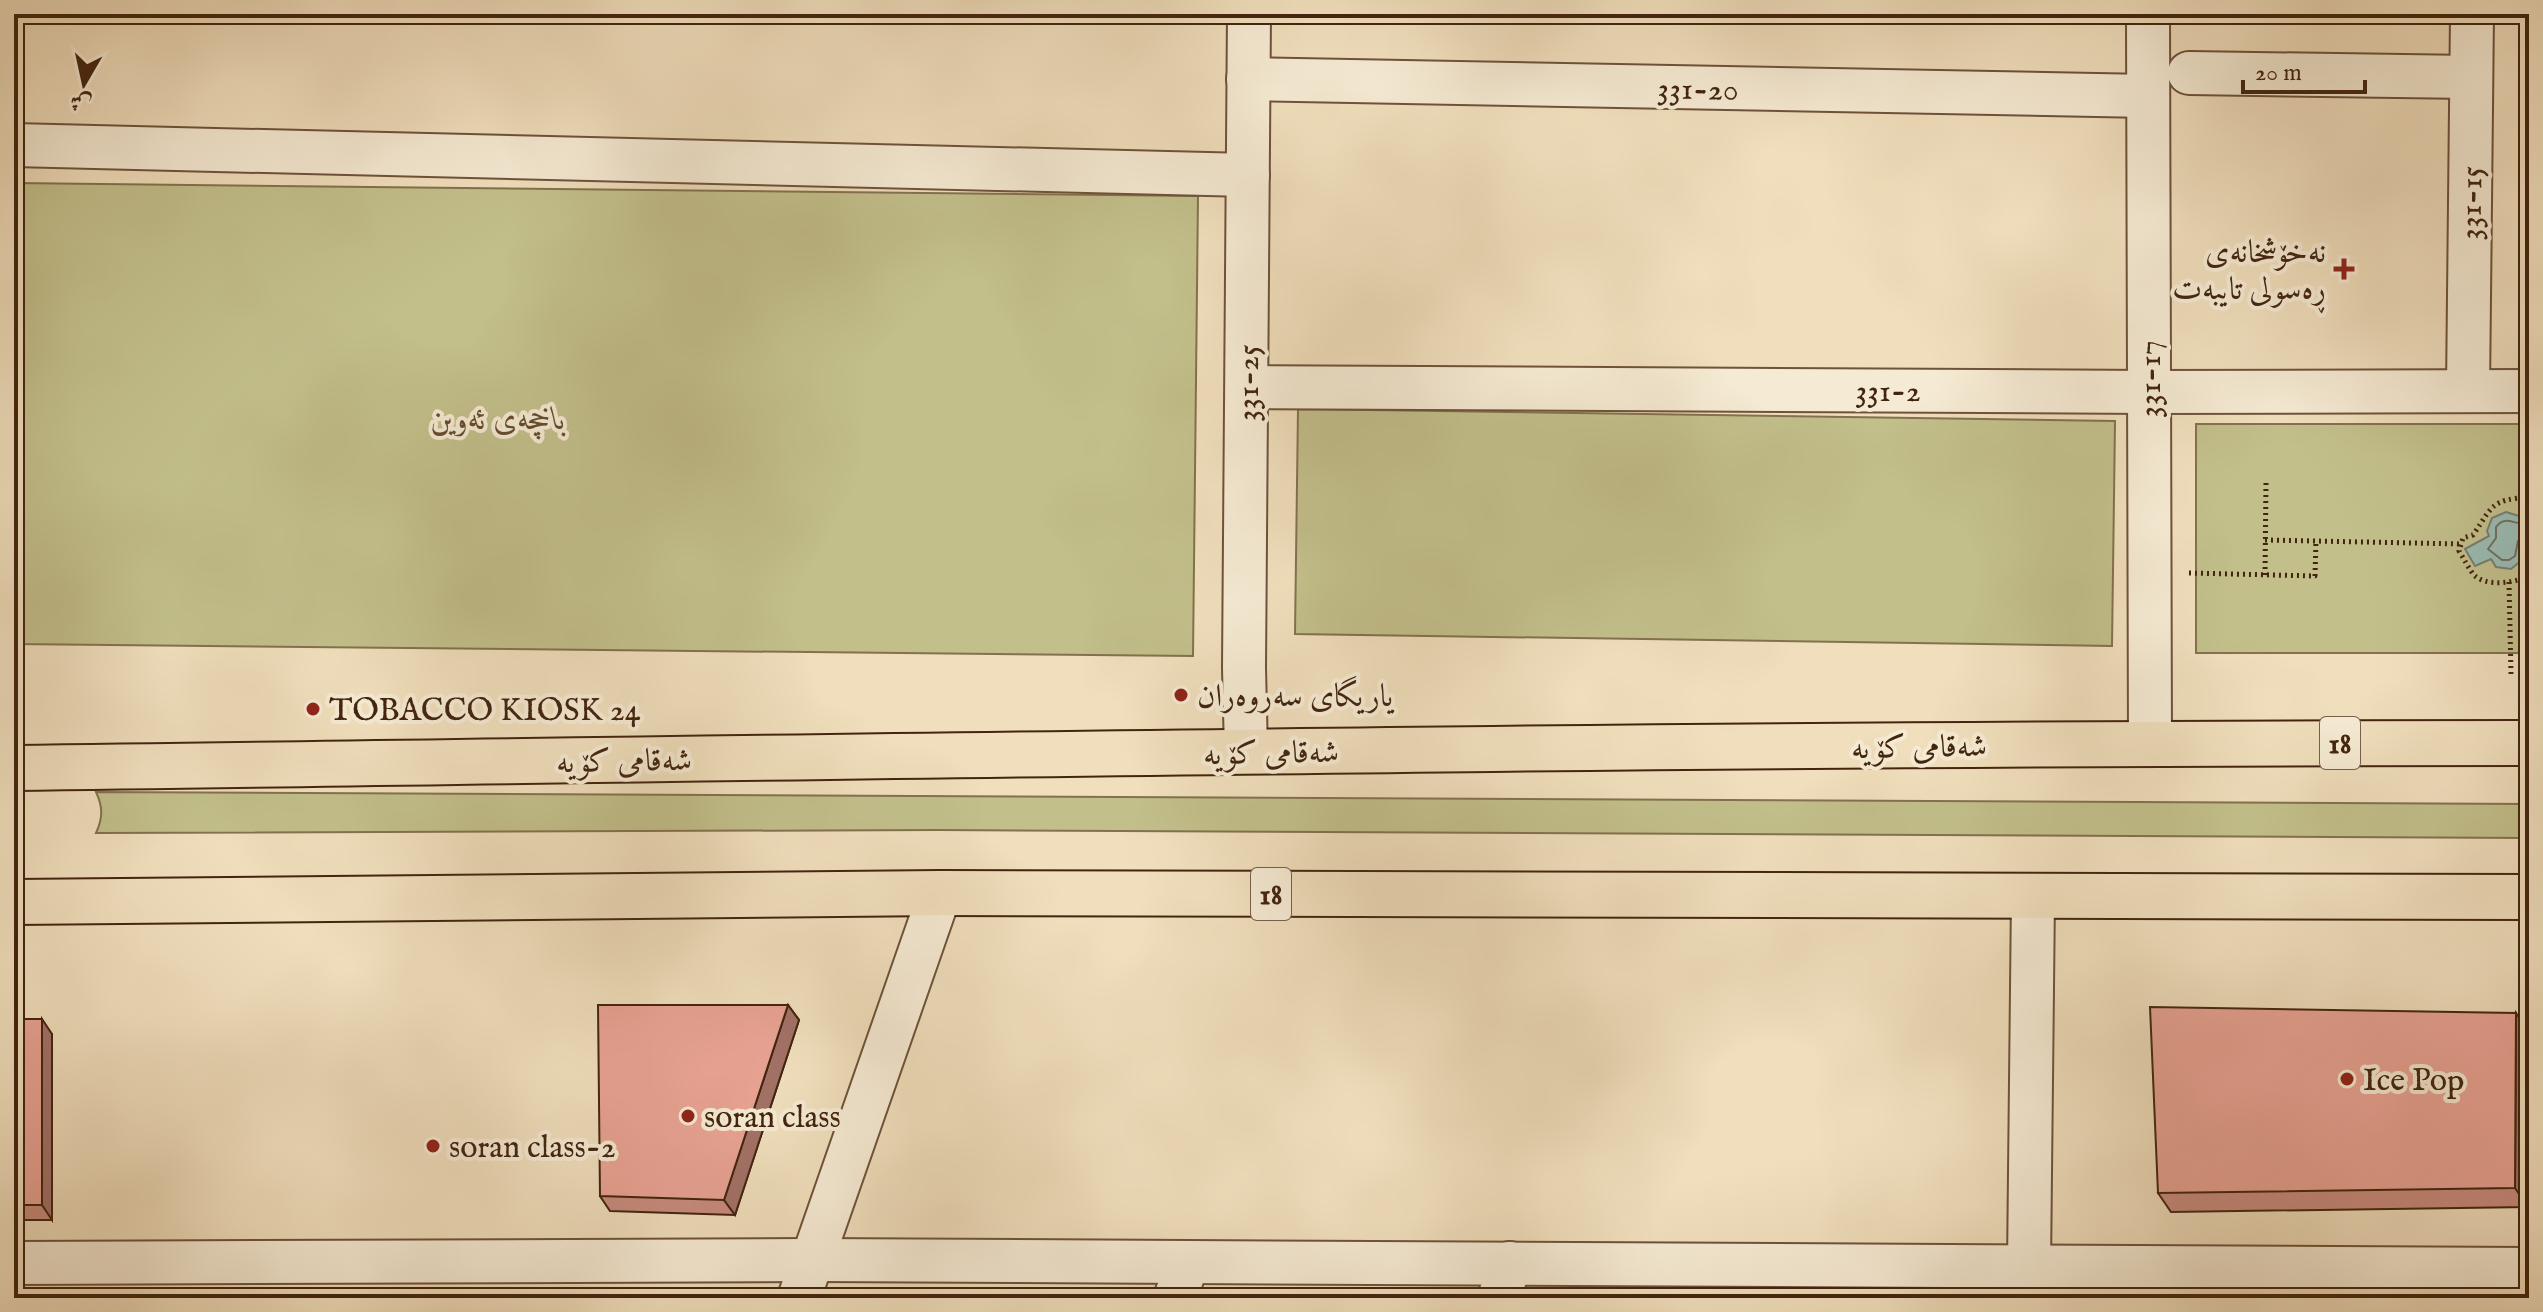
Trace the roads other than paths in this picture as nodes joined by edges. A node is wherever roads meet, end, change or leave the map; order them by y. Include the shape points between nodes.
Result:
1 (1249, 14) edge
2 (2148, 14) edge
3 (2472, 14) edge
4 (2189, 73) dead end
5 (2471, 77) junction
6 (1248, 79) junction
7 (2148, 96) junction
8 (14, 145) edge
9 (1248, 175) junction
10 (1247, 387) junction
11 (2468, 391) junction
12 (2526, 391) edge
13 (2149, 392) junction
14 (2150, 743) junction
15 (2529, 743) edge
16 (1246, 752) junction
17 (14, 768) edge
18 (940, 893) junction
19 (2033, 896) junction
20 (2529, 897) edge
21 (14, 902) edge
22 (14, 1263) edge
23 (2029, 1266) junction
24 (2529, 1269) edge
25 (806, 1279) edge
26 (476, 1280) edge
27 (1181, 1280) edge
28 (1504, 1280) edge
29 (1814, 1282) edge
30 (2450, 1283) edge

1 - 6 street, 331-25
2 - 7 street, 331-17
3 - 5 street, 331-15
4 - 5 street
5 - 11 street, 331-15
6 - 7 street, 331-20
6 - 9 street, 331-25
7 - 13 street, 331-17
8 - 9 street
9 - 10 street, 331-25
10 - 13 street, 331-2
10 - 16 street, 331-25
11 - 12 street, 331-2
11 - 13 street, 331-2
13 - 14 street, 331-17
14 - 15 highway, شەقامی کۆیە / 18
14 - 16 highway, شەقامی کۆیە / 18
16 - 17 highway, شەقامی کۆیە / 18
18 - 19 highway, 18
18 - 21 highway, 18
18 - 25 street
19 - 20 highway, 18
19 - 23 street
22 - 26 street
23 - 29 street
23 - 30 street
24 - 30 street
25 - 26 street
25 - 27 street
27 - 28 street
28 - 29 street

